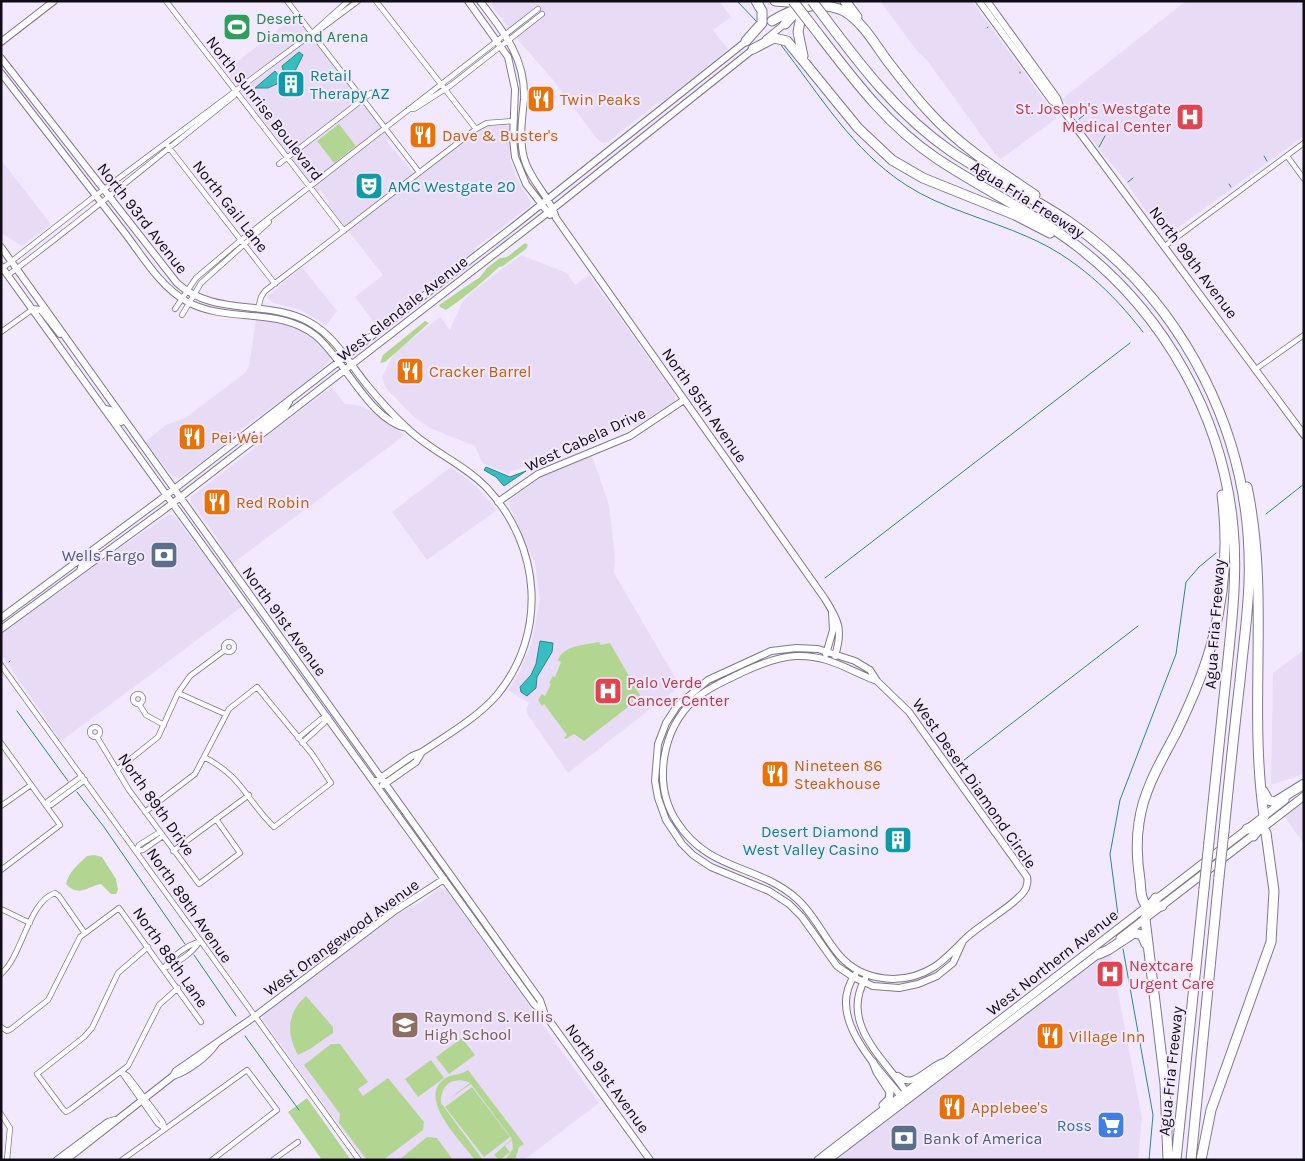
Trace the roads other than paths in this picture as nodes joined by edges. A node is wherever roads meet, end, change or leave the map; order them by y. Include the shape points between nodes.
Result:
1 (54, 1) edge
2 (166, 1) edge
3 (287, 1) edge
4 (348, 1) edge
5 (358, 1) edge
6 (376, 1) edge
7 (468, 1) edge
8 (480, 1) edge
9 (756, 1) edge
10 (775, 1) edge
11 (845, 1) edge
12 (979, 1) edge
13 (987, 1) edge
14 (803, 3) edge
15 (538, 9) dead end
16 (990, 11) junction
17 (542, 14) dead end
18 (772, 21) joint
19 (785, 24) joint
20 (864, 30) junction
21 (311, 33) junction
22 (505, 34) junction
23 (497, 39) junction
24 (509, 40) junction
25 (746, 41) junction
26 (1, 42) edge
27 (502, 46) junction
28 (753, 49) junction
29 (1, 58) edge
30 (808, 65) junction
31 (1, 73) edge
32 (440, 84) junction
33 (444, 88) junction
34 (236, 92) junction
35 (371, 93) dead end
36 (362, 100) junction
37 (409, 109) junction
38 (514, 121) junction
39 (385, 128) junction
40 (476, 129) junction
41 (1304, 143) edge
42 (168, 145) junction
43 (1286, 156) junction
44 (287, 158) junction
45 (279, 164) dead end
46 (419, 172) junction
47 (1304, 179) edge
48 (310, 187) junction
49 (103, 191) junction
50 (96, 196) junction
51 (108, 197) junction
52 (547, 200) junction
53 (101, 202) junction
54 (540, 205) junction
55 (553, 208) junction
56 (546, 214) junction
57 (556, 218) junction
58 (1067, 220) junction
59 (344, 231) junction
60 (242, 241) junction
61 (1165, 246) junction
62 (1, 247) edge
63 (12, 262) junction
64 (2, 267) edge
65 (17, 268) junction
66 (1102, 268) junction
67 (8, 274) junction
68 (275, 284) junction
69 (190, 293) junction
70 (185, 301) junction
71 (33, 309) junction
72 (176, 309) dead end
73 (258, 309) junction
74 (182, 315) dead end
75 (1, 332) edge
76 (1304, 335) edge
77 (67, 339) junction
78 (345, 356) junction
79 (1194, 358) junction
80 (339, 361) junction
81 (351, 365) junction
82 (1256, 369) junction
83 (344, 370) junction
84 (291, 398) junction
85 (684, 400) junction
86 (105, 409) junction
87 (407, 428) junction
88 (1304, 435) edge
89 (136, 436) junction
90 (258, 437) junction
91 (1215, 440) junction
92 (174, 488) junction
93 (166, 495) junction
94 (181, 497) junction
95 (498, 502) junction
96 (172, 504) junction
97 (103, 542) junction
98 (75, 563) junction
99 (80, 571) junction
100 (246, 590) junction
101 (50, 594) junction
102 (239, 595) junction
103 (831, 609) junction
104 (1, 618) edge
105 (1, 629) edge
106 (224, 650) dead end
107 (827, 651) junction
108 (836, 653) junction
109 (825, 659) junction
110 (834, 661) junction
111 (1, 665) edge
112 (877, 681) junction
113 (178, 693) junction
114 (139, 704) dead end
115 (224, 714) junction
116 (328, 717) junction
117 (164, 725) junction
118 (348, 732) junction
119 (97, 737) dead end
120 (298, 738) junction
121 (302, 743) junction
122 (2, 744) edge
123 (204, 757) junction
124 (118, 770) junction
125 (83, 778) junction
126 (380, 783) junction
127 (31, 785) junction
128 (1304, 785) edge
129 (1262, 788) junction
130 (249, 795) junction
131 (1304, 796) edge
132 (46, 805) junction
133 (1, 806) edge
134 (145, 812) junction
135 (1264, 816) junction
136 (216, 819) junction
137 (1262, 828) junction
138 (1250, 832) junction
139 (161, 834) junction
140 (136, 851) junction
141 (173, 851) junction
142 (1, 870) edge
143 (762, 878) junction
144 (444, 879) junction
145 (758, 886) junction
146 (1159, 902) junction
147 (1148, 907) junction
148 (1, 909) edge
149 (474, 909) junction
150 (1145, 919) junction
151 (30, 923) junction
152 (84, 932) junction
153 (963, 941) junction
154 (199, 942) junction
155 (148, 947) junction
156 (1148, 950) junction
157 (1099, 954) junction
158 (514, 964) junction
159 (164, 968) junction
160 (508, 969) junction
161 (858, 971) junction
162 (1, 974) edge
163 (868, 974) junction
164 (1058, 976) junction
165 (853, 977) junction
166 (863, 982) junction
167 (178, 988) junction
168 (1040, 998) junction
169 (544, 1013) junction
170 (254, 1017) junction
171 (1004, 1021) junction
172 (201, 1022) dead end
173 (1, 1027) edge
174 (876, 1060) junction
175 (945, 1062) junction
176 (122, 1072) junction
177 (905, 1097) junction
178 (143, 1099) junction
179 (1, 1114) edge
180 (115, 1120) junction
181 (864, 1124) junction
182 (165, 1128) junction
183 (298, 1142) dead end
184 (7, 1160) edge
185 (57, 1160) edge
186 (66, 1160) edge
187 (122, 1160) edge
188 (212, 1160) edge
189 (273, 1160) edge
190 (358, 1160) edge
191 (650, 1160) edge
192 (818, 1160) edge
193 (828, 1160) edge
194 (1168, 1160) edge
195 (1176, 1160) edge
196 (1191, 1160) edge
197 (1201, 1160) edge

1 - 26 street
2 - 34 street, North Sunrise Boulevard
3 - 21 street
4 - 21 street
5 - 21 street
6 - 32 street
7 - 23 street
8 - 22 street, North 95th Avenue
9 - 25 highway via 762,11 762,23
10 - 14 highway
11 - 20 highway
12 - 16 street, North 99th Avenue
13 - 16 street, North 99th Avenue
14 - 18 highway
14 - 19 highway
14 - 20 highway via 838,9
14 - 30 highway via 799,44
14 - 58 highway, Agua Fria Freeway, bridge via 822,14 871,78 923,130 952,152
14 - 66 highway, Agua Fria Freeway, bridge via 810,23 866,94 912,140 943,163 1054,229
15 - 22 street
16 - 61 street, North 99th Avenue via 1052,101 1060,106
17 - 24 street
18 - 25 street, West Glendale Avenue
19 - 28 street, West Glendale Avenue
20 - 58 highway via 950,134
21 - 34 street
21 - 36 street
22 - 23 street
22 - 24 street, North 95th Avenue
23 - 27 street
23 - 32 street
24 - 27 street
24 - 52 street, North 95th Avenue via 523,76 522,154 529,173
25 - 52 street, West Glendale Avenue
27 - 33 street
27 - 38 street via 514,76
28 - 30 highway via 774,38 784,39
28 - 55 street, West Glendale Avenue
29 - 49 street, North 93rd Avenue
30 - 66 highway via 858,128 899,165 1015,215 1051,234
31 - 50 street, North 93rd Avenue
32 - 33 street
32 - 37 street
33 - 37 street via 414,109
33 - 40 street
34 - 42 street
34 - 44 street, North Sunrise Boulevard
35 - 36 street
36 - 39 street
36 - 44 street
37 - 39 street
38 - 40 street via 487,123
38 - 54 street via 513,145 517,164
39 - 46 street
39 - 48 street
40 - 46 street
41 - 43 street
42 - 49 street
42 - 51 street via 146,168
42 - 60 street, North Gail Lane
43 - 47 street
43 - 61 street
44 - 45 street
44 - 48 street, North Sunrise Boulevard
46 - 59 street
48 - 59 street, North Sunrise Boulevard
48 - 60 street
49 - 50 street
49 - 51 street, North 93rd Avenue
50 - 53 street, North 93rd Avenue
50 - 63 street
51 - 53 street
51 - 69 street, North 93rd Avenue via 170,276
52 - 54 street, West Glendale Avenue
52 - 55 street, North 95th Avenue
53 - 65 street
53 - 70 street, North 93rd Avenue via 160,278
54 - 56 street
54 - 78 street, West Glendale Avenue
55 - 56 street, West Glendale Avenue
55 - 57 street, North 95th Avenue
56 - 57 street
56 - 81 street, West Glendale Avenue
57 - 85 street, North 95th Avenue
58 - 79 highway, Agua Fria Freeway via 1141,284
59 - 68 street
60 - 68 street, North Gail Lane
60 - 69 street
61 - 82 street, North 99th Avenue
62 - 63 street, North 91st Avenue
63 - 64 street
63 - 65 street, North 91st Avenue
64 - 67 street, North 91st Avenue
65 - 67 street
65 - 77 street, North 91st Avenue
66 - 91 highway, Agua Fria Freeway via 1164,338 1190,382
67 - 71 street, North 91st Avenue
68 - 73 street via 262,295
69 - 70 street
69 - 73 street, North 93rd Avenue via 213,303
70 - 72 street
70 - 74 street
70 - 80 street, North 93rd Avenue via 214,313 296,324 319,338
71 - 75 street
71 - 77 street via 40,310
71 - 86 street, North 91st Avenue
73 - 78 street, North 93rd Avenue via 287,313 311,323
76 - 82 street
77 - 89 street, North 91st Avenue
78 - 80 street, West Glendale Avenue
78 - 81 street, North 93rd Avenue
79 - 129 highway via 1208,375 1226,413 1251,505 1258,577 1257,735
79 - 196 highway, Agua Fria Freeway, bridge via 1214,396 1242,486 1249,581
80 - 83 street, North 93rd Avenue
80 - 84 street, West Glendale Avenue
81 - 83 street, West Glendale Avenue
81 - 87 street, North 93rd Avenue
82 - 88 street, North 99th Avenue
83 - 87 street, North 93rd Avenue via 379,410 397,426
83 - 90 street, West Glendale Avenue
84 - 90 street via 284,410 258,431
84 - 92 street, West Glendale Avenue
85 - 95 street, West Cabela Drive via 630,436 538,474
85 - 103 street, North 95th Avenue
86 - 89 street via 110,410
86 - 93 street, North 91st Avenue
87 - 95 street via 472,474
89 - 92 street, North 91st Avenue
90 - 94 street, West Glendale Avenue
91 - 147 highway via 1225,526 1220,602 1201,678 1156,771 1142,808 1137,850 1141,893
91 - 195 highway, Agua Fria Freeway, bridge via 1230,508 1235,572
92 - 93 street, West Glendale Avenue
92 - 94 street, North 91st Avenue
93 - 96 street, North 91st Avenue
93 - 97 street, West Glendale Avenue
94 - 96 street, West Glendale Avenue
94 - 100 street, North 91st Avenue
95 - 126 street via 515,530 528,565 533,598 529,634 517,666 496,695 477,713 412,756
96 - 99 street, West Glendale Avenue
96 - 102 street, North 91st Avenue
97 - 98 street, West Glendale Avenue
97 - 99 street via 82,564
98 - 101 street via 76,569 50,589
98 - 104 street, West Glendale Avenue
99 - 101 street, West Glendale Avenue
100 - 102 street
100 - 118 street, North 91st Avenue
101 - 105 street, West Glendale Avenue
102 - 116 street, North 91st Avenue
103 - 107 street via 833,630
103 - 108 street, North 95th Avenue via 840,628
106 - 113 street via 190,676
107 - 108 street, West Desert Diamond Circle
107 - 109 street
107 - 145 street, West Desert Diamond Circle via 796,648 771,651 716,675 682,700 666,723 658,744 654,767 656,790 663,814 674,833 689,851 705,863
108 - 110 street, North 95th Avenue
108 - 112 street, West Desert Diamond Circle via 863,665
109 - 110 street, West Desert Diamond Circle
109 - 143 street, West Desert Diamond Circle via 796,656 774,660 715,686 684,711 666,748 665,790 682,829 696,845 712,856
110 - 112 street, West Desert Diamond Circle
111 - 125 street, North 89th Avenue
112 - 153 street, West Desert Diamond Circle via 909,712 1027,876 1026,888 1019,896
113 - 115 street
113 - 117 street
114 - 117 street via 146,715
115 - 120 street via 257,687
115 - 123 street
116 - 118 street via 332,716
116 - 120 street
116 - 121 street
116 - 126 street, North 91st Avenue
117 - 124 street via 148,747
118 - 126 street, North 91st Avenue
119 - 124 street, North 89th Drive
120 - 121 street
121 - 130 street via 331,784 274,827
122 - 127 street
123 - 130 street via 221,765
123 - 134 street via 195,774
124 - 134 street, North 89th Drive
125 - 132 street
125 - 140 street, North 89th Avenue
126 - 144 street, North 91st Avenue
126 - 149 street, North 91st Avenue
127 - 132 street
127 - 133 street
128 - 129 highway via 1275,802 1267,799
128 - 135 main road, West Northern Avenue
129 - 135 highway
130 - 136 street
131 - 137 main road
132 - 142 street via 60,825
134 - 139 street, North 89th Drive
135 - 137 highway
135 - 138 main road, West Northern Avenue
136 - 141 street
136 - 141 street, North 89th Drive via 240,853 198,884
137 - 138 highway
137 - 197 highway via 1267,840 1274,891 1271,942 1211,1110
138 - 146 main road, West Northern Avenue
139 - 140 street via 139,845
139 - 141 street, North 89th Drive
140 - 154 street, North 89th Avenue
143 - 145 street
143 - 161 street, West Desert Diamond Circle via 784,888 802,904 837,952
144 - 149 street
144 - 160 street, North 91st Avenue
144 - 170 street, West Orangewood Avenue via 393,912
145 - 165 street, West Desert Diamond Circle via 798,912 833,962
146 - 147 highway
146 - 150 main road, West Northern Avenue
147 - 150 highway
147 - 164 main road, West Northern Avenue
148 - 151 street
149 - 158 street, North 91st Avenue
150 - 156 highway
150 - 157 main road, West Northern Avenue
151 - 152 street via 42,902 55,893
151 - 162 street via 16,955
152 - 155 street, North 88th Lane via 119,908
152 - 173 street via 48,1000 7,1031
153 - 163 street, West Desert Diamond Circle via 940,963 918,975 896,979
153 - 166 street, West Desert Diamond Circle via 953,963 927,981 899,988
154 - 159 street via 196,948
154 - 170 street, North 89th Avenue
155 - 159 street, North 88th Lane
155 - 176 street via 118,972 92,1028 84,1038 37,1074 66,1112
156 - 157 highway via 1144,938 1137,933 1130,934
156 - 194 highway via 1167,1100
157 - 168 main road, West Northern Avenue
158 - 160 street
158 - 169 street, North 91st Avenue via 540,1000
159 - 167 street, North 88th Lane
160 - 169 street, North 91st Avenue
161 - 163 street, West Desert Diamond Circle
161 - 165 street
163 - 166 street
164 - 168 main road
164 - 171 main road, West Northern Avenue
165 - 166 street, West Desert Diamond Circle
165 - 174 street via 848,1000 849,1025 854,1037
166 - 174 street via 858,997 859,1021
167 - 172 street, North 88th Lane
167 - 176 street via 159,1005 134,1057
168 - 171 main road, West Northern Avenue
169 - 191 street, North 91st Avenue
170 - 178 street, West Orangewood Avenue via 209,1046
170 - 190 street, North 89th Avenue
171 - 175 main road, West Northern Avenue
171 - 177 main road, West Northern Avenue
174 - 175 street via 887,1063 899,1078 907,1081 935,1064
174 - 177 street
174 - 181 main road via 877,1072 890,1094
175 - 177 main road, West Northern Avenue
176 - 178 street
177 - 181 main road, West Northern Avenue
177 - 193 main road, West Northern Avenue
178 - 180 street, West Orangewood Avenue
178 - 182 street
179 - 184 street via 10,1128
180 - 185 street
180 - 186 street
181 - 192 main road, West Northern Avenue
182 - 187 street
182 - 188 street via 247,1070 277,1110
183 - 189 street

